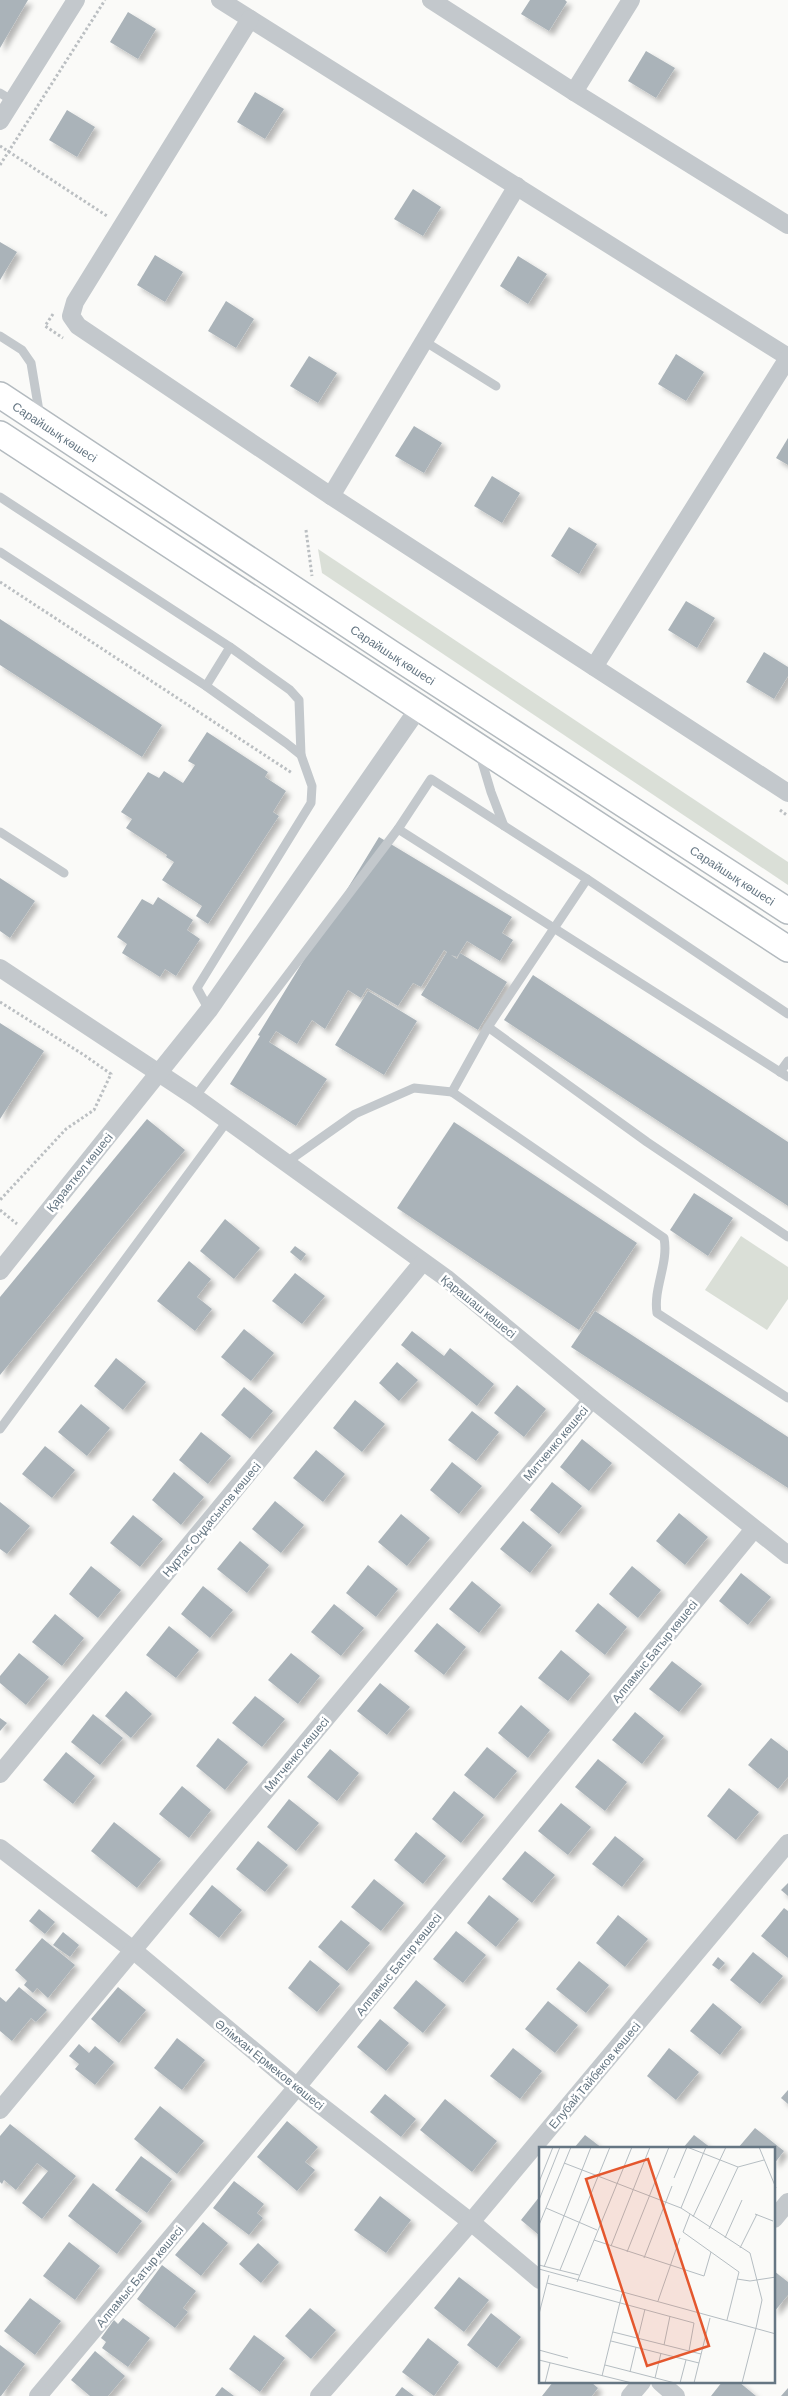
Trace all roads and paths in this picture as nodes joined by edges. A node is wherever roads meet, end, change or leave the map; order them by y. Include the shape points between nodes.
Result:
1 (76, 0) edge
2 (104, 0) edge
3 (220, 0) edge
4 (431, 0) edge
5 (631, 0) edge
6 (250, 19) junction
7 (574, 92) junction
8 (6, 97) edge
9 (0, 121) edge
10 (0, 164) edge
11 (516, 186) junction
12 (788, 225) edge
13 (0, 336) edge
14 (424, 341) junction
15 (788, 358) edge
16 (496, 386) dead end
17 (0, 395) edge
18 (40, 422) junction
19 (0, 434) edge
20 (331, 496) junction
21 (0, 498) edge
22 (156, 536) junction
23 (0, 552) edge
24 (0, 582) edge
25 (374, 642) junction
26 (230, 647) junction
27 (594, 667) junction
28 (206, 686) junction
29 (418, 708) junction
30 (478, 748) junction
31 (301, 755) junction
32 (312, 786) junction
33 (788, 793) edge
34 (504, 826) junction
35 (398, 828) junction
36 (0, 832) edge
37 (680, 840) junction
38 (64, 873) dead end
39 (587, 880) junction
40 (788, 911) edge
41 (554, 929) junction
42 (788, 949) edge
43 (0, 968) edge
44 (0, 1002) edge
45 (209, 1010) junction
46 (788, 1014) edge
47 (488, 1028) junction
48 (788, 1061) edge
49 (158, 1074) junction
50 (784, 1075) edge
51 (452, 1092) junction
52 (195, 1097) junction
53 (228, 1120) junction
54 (287, 1162) junction
55 (0, 1200) edge
56 (788, 1237) edge
57 (422, 1263) junction
58 (0, 1271) edge
59 (788, 1398) edge
60 (592, 1399) junction
61 (0, 1429) edge
62 (754, 1529) junction
63 (788, 1555) edge
64 (0, 1774) edge
65 (788, 1843) edge
66 (0, 1848) edge
67 (132, 1950) junction
68 (297, 2087) junction
69 (0, 2110) edge
70 (788, 2202) edge
71 (776, 2217) edge
72 (471, 2222) junction
73 (539, 2279) edge
74 (640, 2384) edge
75 (662, 2384) edge
76 (38, 2396) edge
77 (319, 2396) edge
78 (630, 2396) edge
79 (676, 2396) edge

1 - 8 street
2 - 10 path
3 - 6 street
4 - 7 street
5 - 7 street
6 - 11 street
6 - 20 street via 75,302 72,316 78,326
7 - 12 street
8 - 9 street
11 - 14 street
11 - 15 street
13 - 18 lane via 22,350 31,363
14 - 16 lane
14 - 20 street
15 - 27 street
17 - 18 main road, Сарайшық көшесі
18 - 25 main road, Сарайшық көшесі
19 - 22 main road
20 - 27 street
21 - 26 lane
22 - 25 main road via 191,547 354,656 361,657
22 - 29 main road
23 - 28 lane
24 - 32 path
25 - 37 main road, Сарайшық көшесі
26 - 28 lane
26 - 31 lane via 299,700
27 - 33 street
28 - 31 lane
29 - 30 main road
29 - 37 main road via 439,697 654,834
29 - 45 street, Қараөткел көшесі
30 - 34 lane
30 - 42 main road
31 - 32 lane
32 - 45 lane via 311,803 196,988
34 - 35 lane via 431,779
34 - 39 lane
35 - 41 lane
35 - 52 lane
36 - 38 lane
37 - 40 main road, Сарайшық көшесі
39 - 41 lane
39 - 46 lane
41 - 47 lane
41 - 50 lane
43 - 49 street, Қарашаш көшесі
44 - 55 path via 111,1074 94,1110 66,1129
45 - 49 street, Қараөткел көшесі
47 - 51 lane
47 - 56 lane via 647,1142
48 - 50 lane
49 - 52 street, Қарашаш көшесі
49 - 58 street, Қараөткел көшесі
51 - 54 lane via 414,1088 355,1114
51 - 59 lane via 664,1238 666,1250 655,1301 657,1313
52 - 53 street, Қарашаш көшесі
53 - 54 street, Қарашаш көшесі
53 - 61 lane
54 - 57 street, Қарашаш көшесі
57 - 60 street, Қарашаш көшесі via 446,1278
57 - 64 street, Нұртас Оңдасынов көшесі
60 - 62 street, Қарашаш көшесі
60 - 67 street, Митченко көшесі
62 - 63 street, Қарашаш көшесі
62 - 68 street, Алпамыс Батыр көшесі
65 - 72 street, Елубай Тайбеков көшесі
66 - 67 street, Әлімхан Ермеков көшесі
67 - 68 street, Әлімхан Ермеков көшесі
67 - 69 street, Митченко көшесі
68 - 72 street, Әлімхан Ермеков көшесі
68 - 76 street, Алпамыс Батыр көшесі
70 - 71 street
72 - 73 street, Әлімхан Ермеков көшесі
72 - 77 street, Елубай Тайбеков көшесі
74 - 78 street
75 - 79 street

